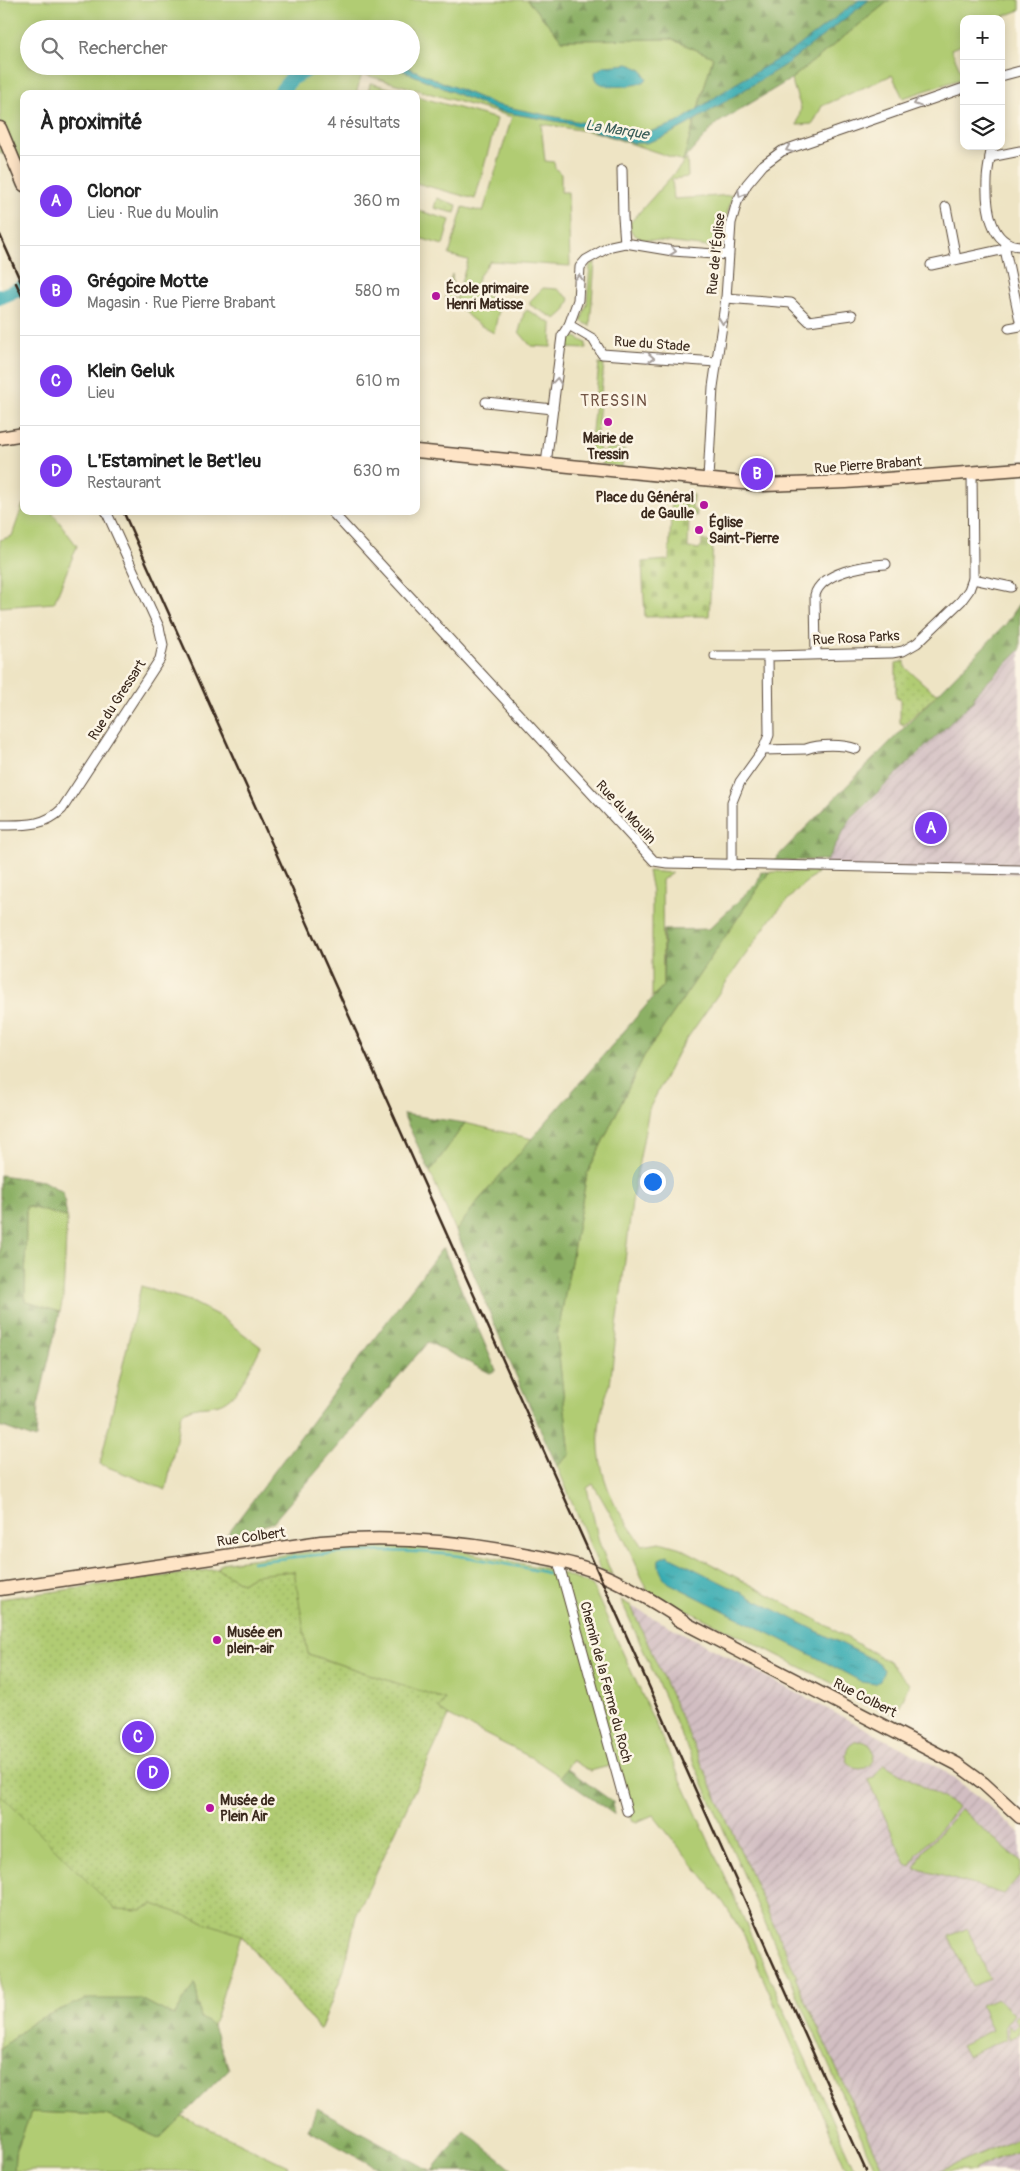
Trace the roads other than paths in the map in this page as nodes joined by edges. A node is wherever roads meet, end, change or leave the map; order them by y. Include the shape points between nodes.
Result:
1 (1020, 71) edge
2 (1005, 75) edge
3 (960, 89) edge
4 (0, 128) edge
5 (991, 150) edge
6 (1020, 151) edge
7 (990, 157) junction
8 (622, 169) dead end
9 (20, 176) edge
10 (946, 207) dead end
11 (625, 243) junction
12 (1006, 246) junction
13 (1020, 246) edge
14 (728, 255) junction
15 (956, 260) junction
16 (931, 265) dead end
17 (726, 298) junction
18 (852, 316) dead end
19 (1020, 321) edge
20 (569, 325) junction
21 (1020, 326) edge
22 (1009, 328) dead end
23 (716, 362) junction
24 (486, 402) dead end
25 (553, 409) junction
26 (20, 435) edge
27 (0, 438) edge
28 (420, 451) edge
29 (546, 464) junction
30 (1020, 469) edge
31 (972, 472) junction
32 (713, 480) junction
33 (108, 515) edge
34 (335, 515) edge
35 (886, 564) dead end
36 (973, 579) junction
37 (1011, 587) dead end
38 (816, 654) junction
39 (715, 656) dead end
40 (768, 656) junction
41 (856, 749) dead end
42 (763, 750) junction
43 (0, 824) edge
44 (732, 865) junction
45 (1020, 870) edge
46 (559, 1564) junction
47 (0, 1589) edge
48 (627, 1811) dead end
49 (1020, 1817) edge

1 - 2 street
3 -> 14 street, Rue de l'Église via 806,142 772,157 751,178 737,202
4 - 9 main road
5 - 7 street
6 - 7 street
7 - 12 street via 987,187 992,223
8 - 11 street
10 - 15 street
11 -> 14 street
20 -> 11 street via 578,300 582,264 611,246
12 - 13 street
12 - 15 street
12 - 19 street
14 - 17 street, Rue de l'Église
15 - 16 street
17 - 18 street via 791,303 808,321
17 -> 23 street, Rue de l'Église
20 -> 23 street, Rue du Stade via 593,339 602,354
25 -> 20 street via 562,336
21 - 22 street
23 - 32 street, Rue de l'Église
24 - 25 street
25 - 29 street
26 - 27 main road
28 - 29 main road
29 - 32 main road
30 - 31 main road, Rue Pierre Brabant
31 - 32 main road, Rue Pierre Brabant via 792,484
31 - 36 street, Rue Rosa Parks
33 - 43 street, Rue du Gressart via 159,627 163,645 160,659 62,809 43,823
34 - 44 street, Rue du Moulin via 650,858 667,864
35 - 38 street via 854,568 818,587 815,595
36 - 37 street
36 - 38 street, Rue Rosa Parks via 961,601 908,649
38 - 40 street, Rue Rosa Parks
39 - 40 street, Rue Rosa Parks
40 - 42 street via 769,730
41 - 42 street via 813,746
42 - 44 street via 740,782 732,802
44 - 45 street, Rue du Moulin
46 - 47 main road, Rue Colbert via 508,1551 444,1541 360,1539
46 - 48 street, Chemin de la Ferme du Roch
46 - 49 main road, Rue Colbert via 685,1622 949,1760 983,1783

